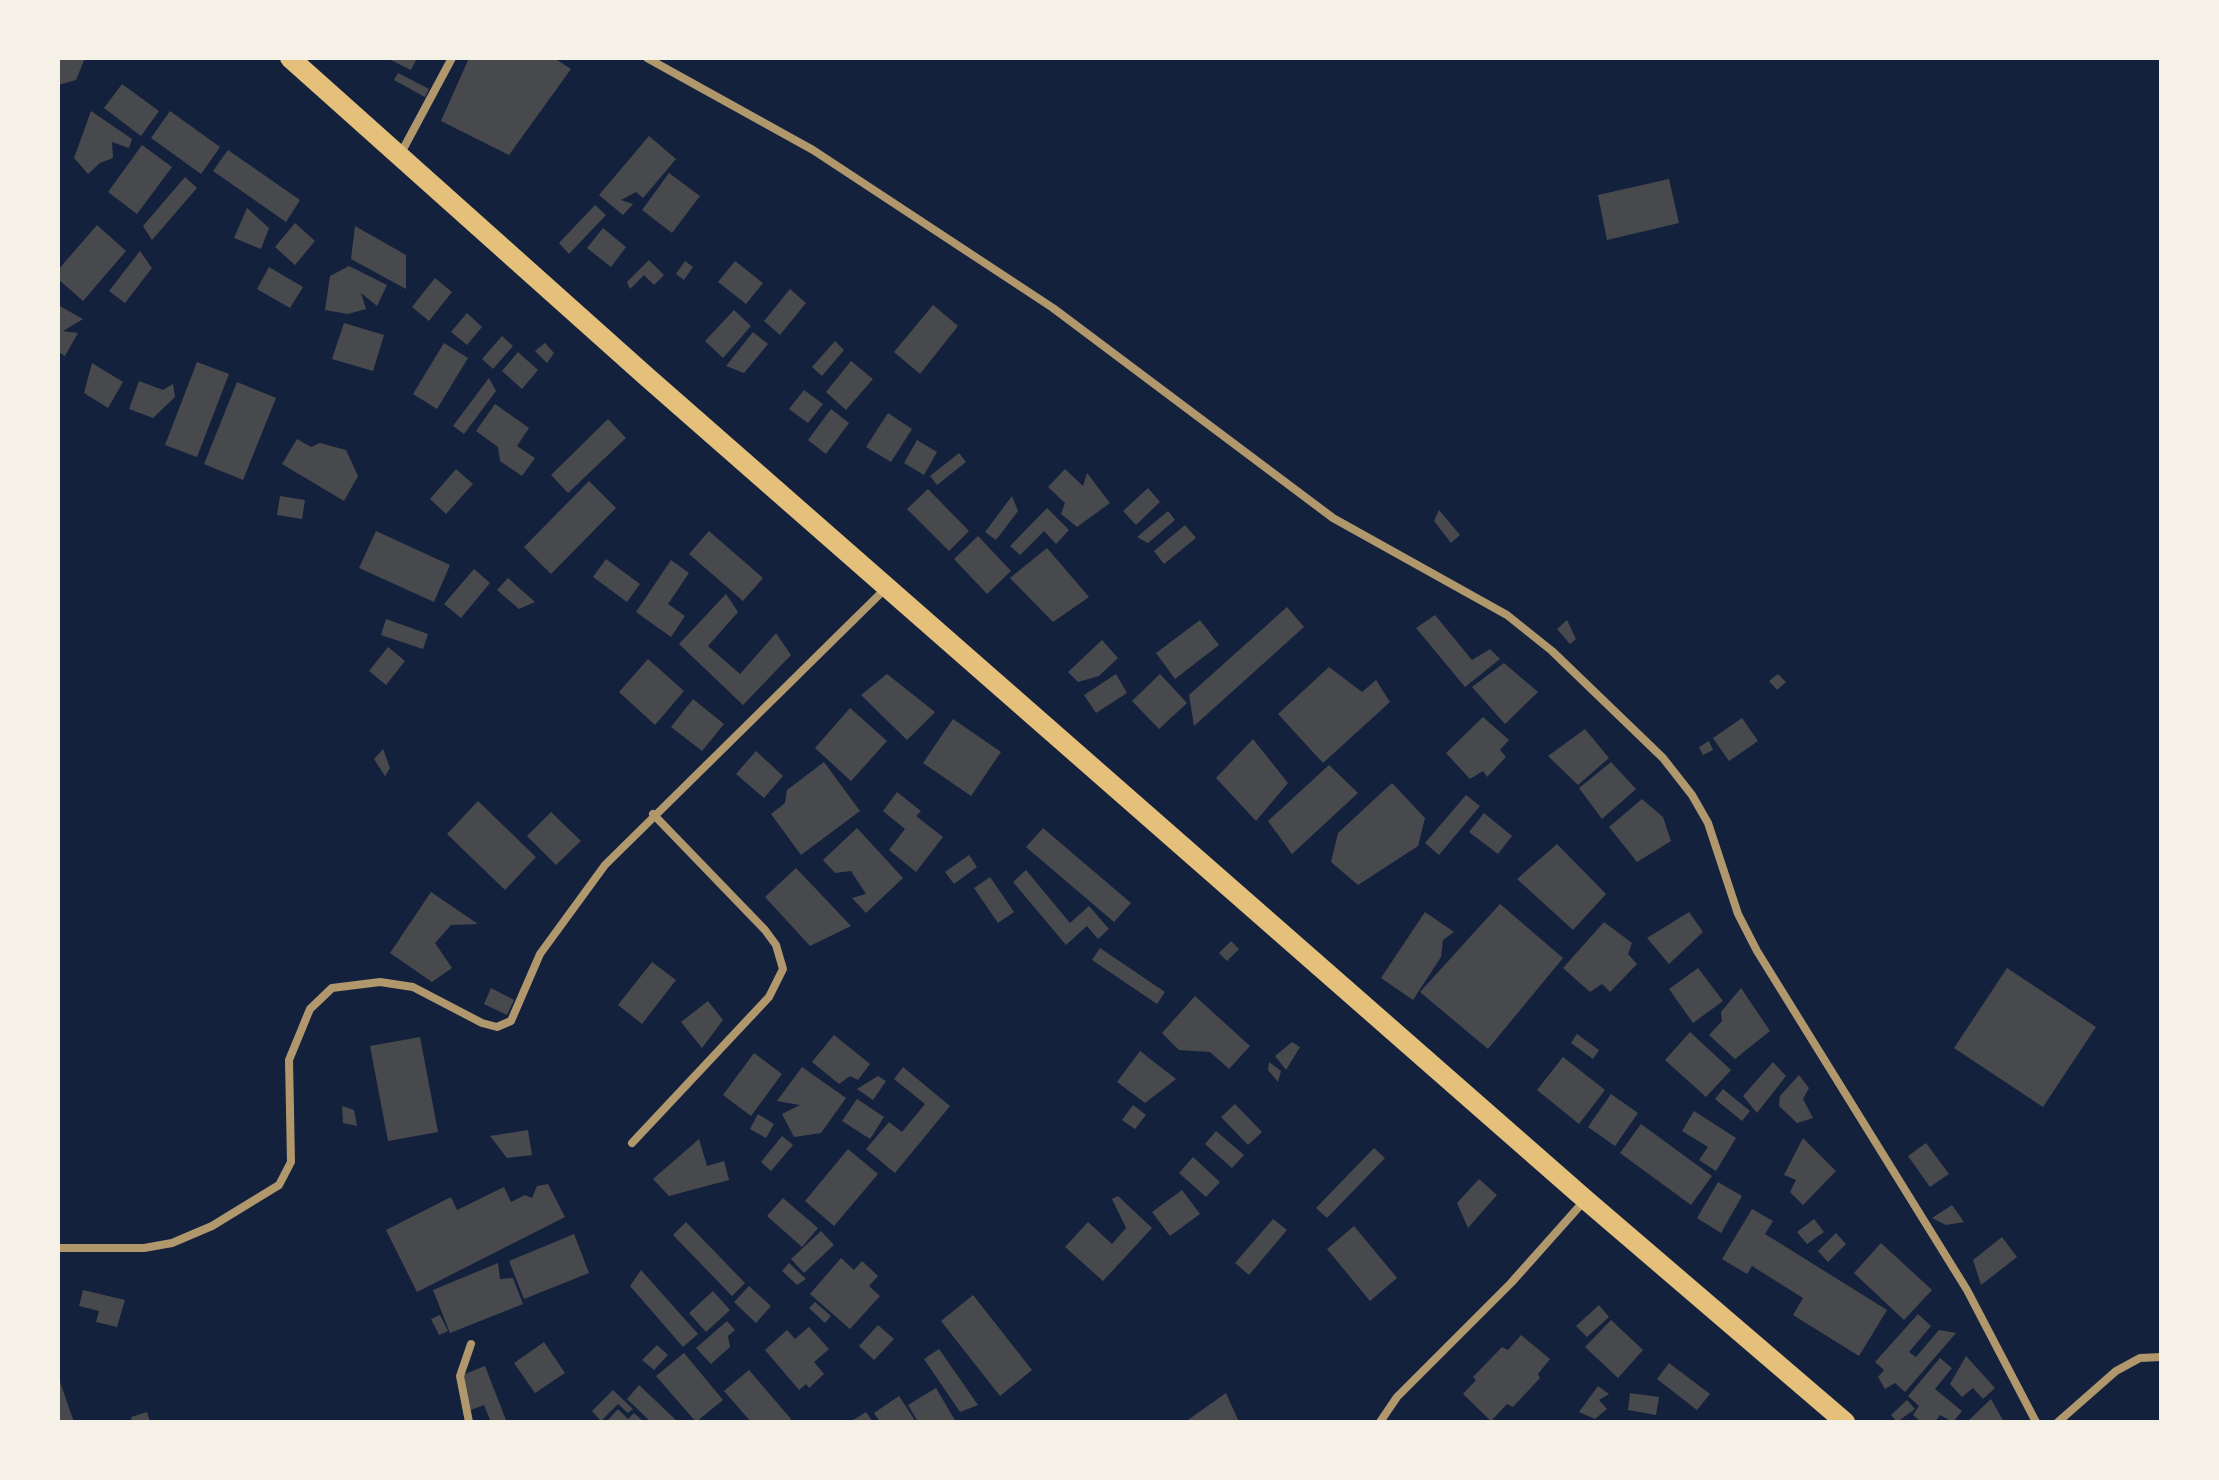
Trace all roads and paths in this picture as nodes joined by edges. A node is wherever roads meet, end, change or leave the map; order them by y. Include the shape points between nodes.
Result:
1 (290, 58) edge
2 (452, 58) edge
3 (647, 58) edge
4 (401, 154) junction
5 (887, 586) junction
6 (653, 814) junction
7 (632, 1143) dead end
8 (1586, 1200) junction
9 (58, 1248) edge
10 (471, 1344) dead end
11 (2161, 1357) edge
12 (469, 1422) edge
13 (1380, 1422) edge
14 (1845, 1422) edge
15 (2036, 1422) edge
16 (2058, 1422) edge

1 - 4 main road
2 - 4 street
3 - 15 street via 813,150 1065,316 1333,518 1507,615 1663,758 1708,823 1738,914 1757,951 1967,1290
4 - 5 main road
5 - 6 street
5 - 8 main road
6 - 7 street via 765,930 783,969 769,997
6 - 9 street via 605,865 540,954 511,1021 497,1027 482,1023 413,987 380,982 332,988 310,1009 289,1060 291,1162 279,1185 212,1226 172,1243
8 - 13 street via 1397,1397
8 - 14 main road
10 - 12 street via 460,1376
11 - 16 street via 2140,1358 2116,1371

